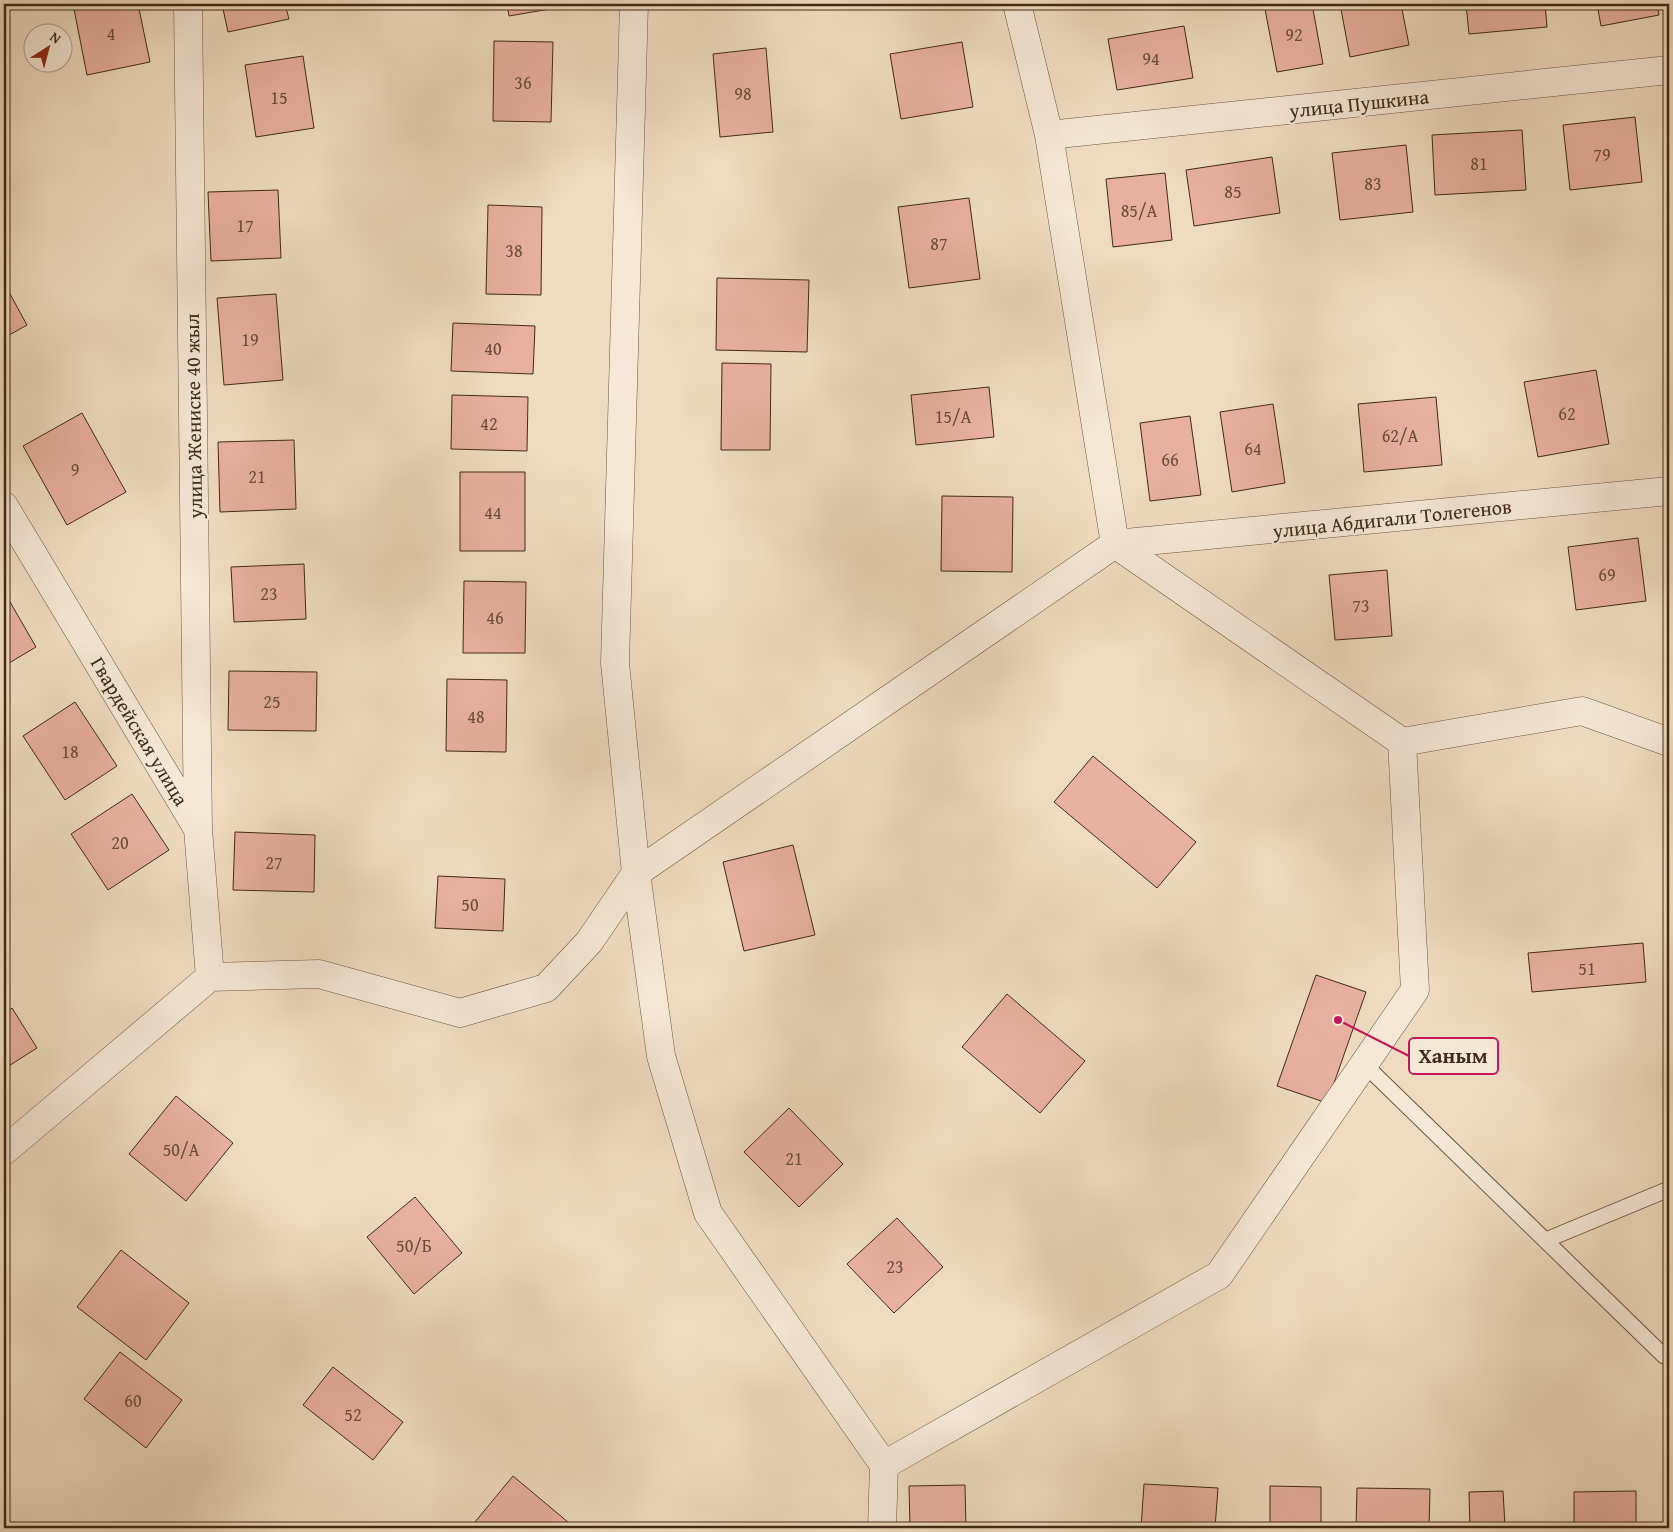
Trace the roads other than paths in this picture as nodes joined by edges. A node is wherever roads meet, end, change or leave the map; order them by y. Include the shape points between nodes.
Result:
1 (188, 4) edge
2 (634, 4) edge
3 (1017, 4) edge
4 (1669, 70) edge
5 (1049, 135) junction
6 (1669, 491) edge
7 (4, 506) edge
8 (1115, 544) junction
9 (1402, 742) junction
10 (1669, 742) edge
11 (198, 829) junction
12 (636, 873) junction
13 (210, 977) junction
14 (1364, 1064) junction
15 (4, 1151) edge
16 (1669, 1189) edge
17 (1546, 1240) junction
18 (1669, 1358) edge
19 (884, 1465) junction
20 (882, 1528) edge

1 - 11 street, улица Жениске 40 жыл
2 - 12 street via 615,663
3 - 5 street
4 - 5 street, улица Пушкина
5 - 8 street
6 - 8 street, улица Абдигали Толегенов
7 - 11 street, Гвардейская улица
8 - 9 street
8 - 12 street
9 - 10 street via 1582,711
9 - 14 street via 1415,990
11 - 13 street, Гвардейская улица
12 - 13 street via 589,942 546,988 460,1013 319,974
12 - 19 street via 661,1056 708,1213
13 - 15 street
14 - 17 lane
14 - 19 street via 1218,1275
16 - 17 lane
17 - 18 lane
19 - 20 street

